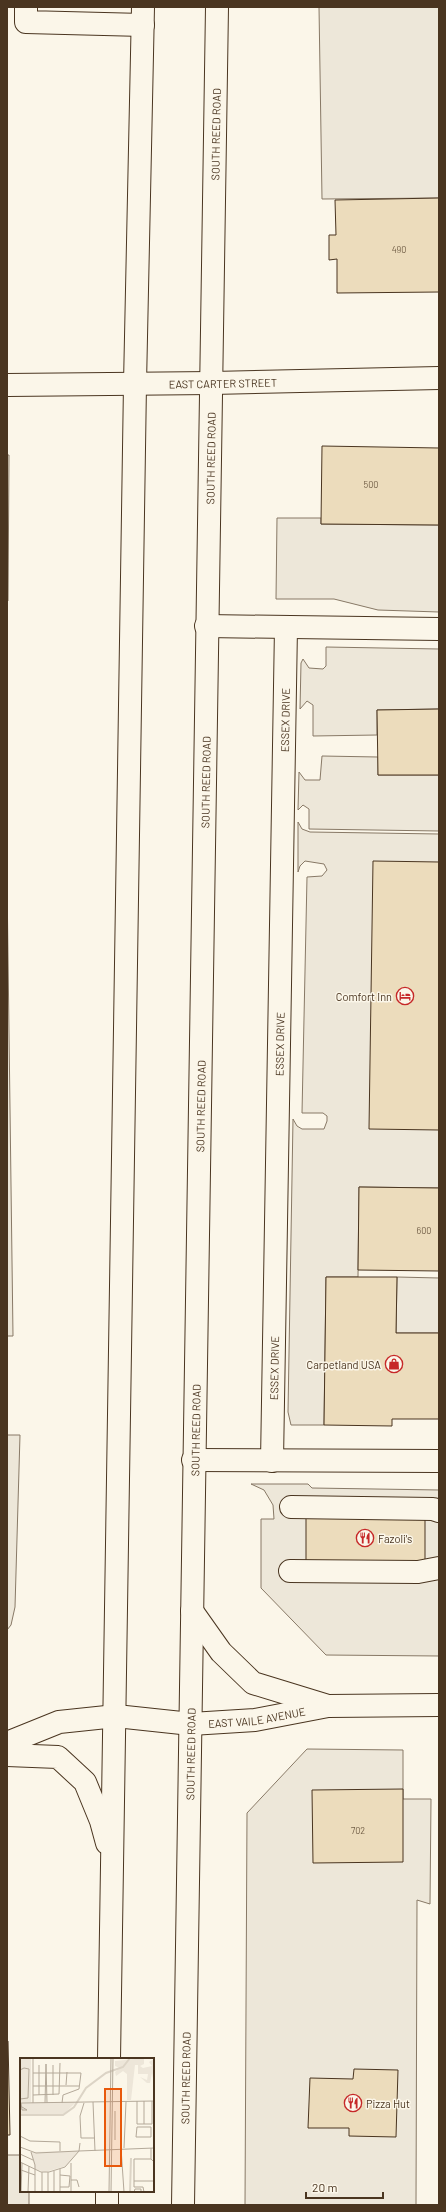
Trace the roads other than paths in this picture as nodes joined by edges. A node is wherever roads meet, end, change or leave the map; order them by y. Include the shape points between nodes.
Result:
1 (26, 7) edge
2 (217, 7) edge
3 (143, 16) edge
4 (439, 378) edge
5 (212, 383) junction
6 (135, 384) junction
7 (7, 385) edge
8 (206, 626) junction
9 (286, 628) junction
10 (439, 629) edge
11 (193, 1460) junction
12 (272, 1461) junction
13 (439, 1461) edge
14 (291, 1508) dead end
15 (439, 1511) edge
16 (439, 1568) edge
17 (290, 1570) dead end
18 (192, 1612) junction
19 (439, 1705) edge
20 (328, 1706) junction
21 (116, 1716) junction
22 (191, 1724) junction
23 (7, 1743) edge
24 (7, 1755) edge
25 (113, 1870) junction
26 (109, 2058) edge
27 (107, 2192) edge
28 (107, 2205) edge
29 (183, 2205) edge

1 - 3 main road via 26,22
2 - 5 main road, SOUTH REED ROAD
3 - 6 main road
4 - 5 main road, EAST CARTER STREET
5 - 6 main road, EAST CARTER STREET
5 - 8 main road, SOUTH REED ROAD
6 - 7 main road, EAST CARTER STREET
6 - 21 main road
8 - 9 main road
8 - 11 main road, SOUTH REED ROAD
9 - 10 main road
9 - 12 main road, ESSEX DRIVE
11 - 12 main road
11 - 18 main road, SOUTH REED ROAD
12 - 13 main road
14 - 15 main road
16 - 17 main road via 418,1572
18 - 20 main road via 221,1652 253,1683
18 - 22 main road, SOUTH REED ROAD
19 - 20 main road, EAST VAILE AVENUE
20 - 22 main road, EAST VAILE AVENUE via 254,1720
21 - 22 main road, EAST VAILE AVENUE
21 - 23 main road, EAST VAILE AVENUE via 59,1722
21 - 25 main road
22 - 29 main road, SOUTH REED ROAD
24 - 25 main road via 58,1757 85,1782 101,1821
25 - 26 main road
27 - 28 main road

